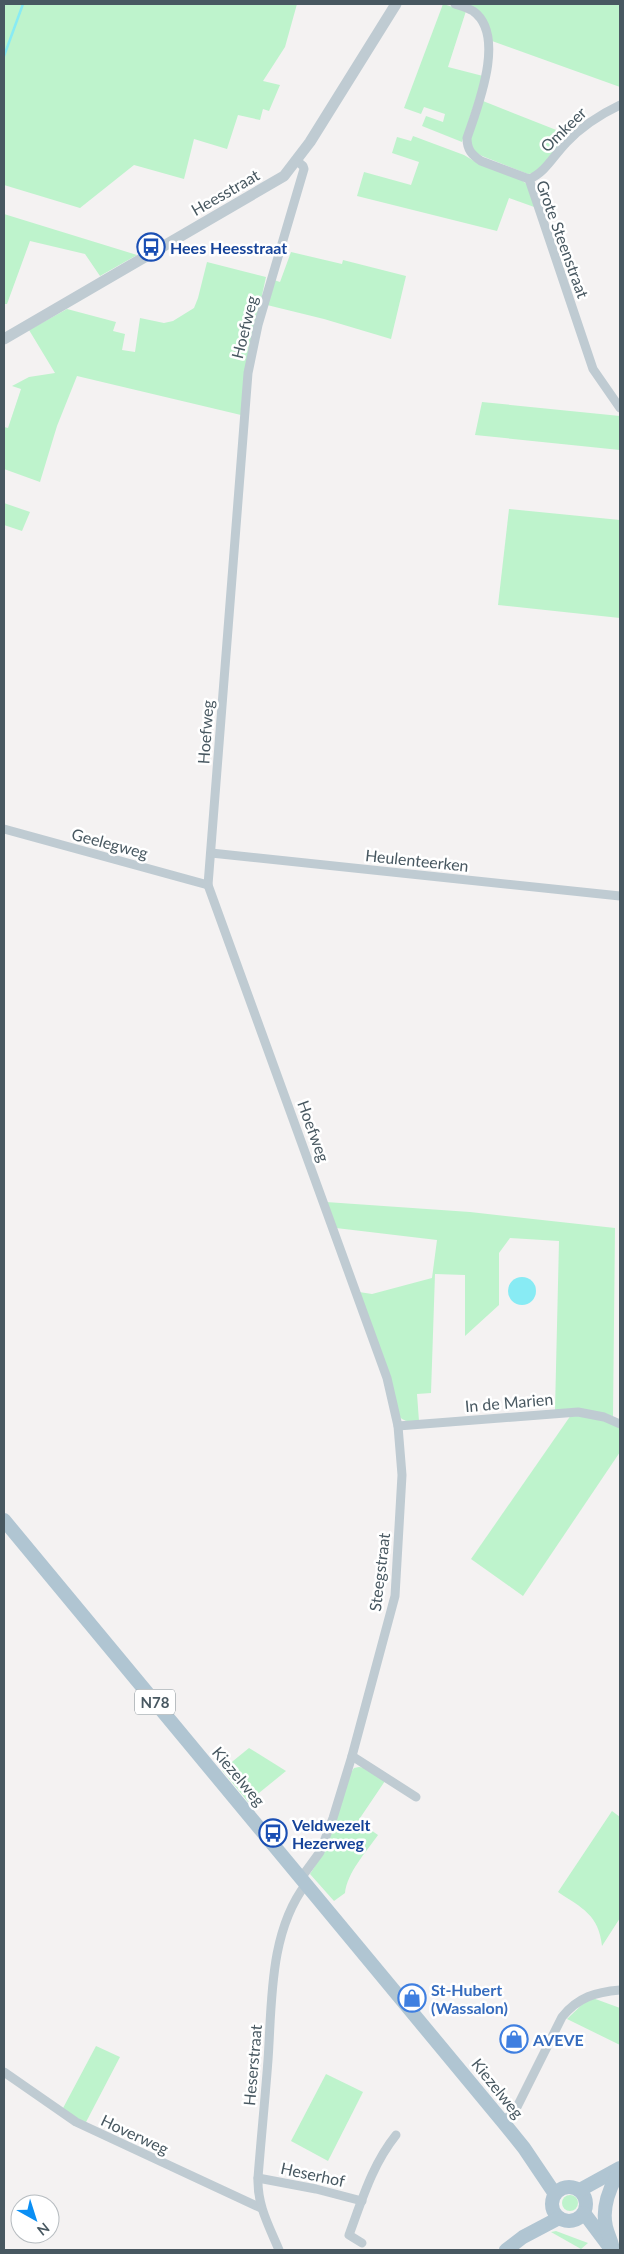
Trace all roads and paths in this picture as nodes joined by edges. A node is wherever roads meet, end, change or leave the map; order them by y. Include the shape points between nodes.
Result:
1 (396, 4) edge
2 (455, 4) edge
3 (620, 104) edge
4 (297, 161) junction
5 (529, 179) junction
6 (4, 339) edge
7 (620, 408) edge
8 (4, 829) edge
9 (211, 853) junction
10 (208, 885) junction
11 (620, 896) edge
12 (356, 1290) joint
13 (620, 1424) edge
14 (398, 1426) junction
15 (4, 1520) edge
16 (352, 1756) junction
17 (416, 1797) dead end
18 (303, 1881) junction
19 (620, 1990) edge
20 (4, 2072) edge
21 (503, 2122) junction
22 (396, 2135) dead end
23 (619, 2172) edge
24 (258, 2178) junction
25 (362, 2201) junction
26 (558, 2202) junction
27 (582, 2206) junction
28 (261, 2208) junction
29 (362, 2243) dead end
30 (279, 2250) edge
31 (506, 2250) edge
32 (610, 2250) edge

1 - 4 street, Heesstraat
2 - 5 street, Grote Steenstraat via 474,12 488,39 489,56 482,94 467,145 481,161
3 - 5 street, Omkeer via 586,124 543,170
4 - 6 street, Heesstraat via 284,176 268,186
4 - 9 street, Hoefweg via 304,169 258,325 248,373
5 - 7 street, Grote Steenstraat via 593,369
8 - 10 street, Geelegweg
9 - 10 street, Hoefweg
9 - 11 street, Heulenteerken
10 - 12 street, Hoefweg
12 - 14 street, Steegstraat via 387,1378
13 - 14 street, In de Marien via 578,1412
14 - 16 street, Steegstraat via 402,1475 395,1596
15 - 18 main road, Kiezelweg / N78
16 - 17 street
16 - 18 street, Steegstraat via 320,1852
18 - 21 main road, Kiezelweg / N78
18 - 24 street, Heserstraat via 281,1937 275,1972
19 - 21 street via 596,1993 572,2005 562,2017 516,2109
20 - 28 street, Hoverweg via 76,2122
21 - 26 main road, Kiezelweg / N78 via 524,2148
22 - 25 street, Heserhof via 385,2149
23 - 27 main road
23 - 32 main road via 604,2212
24 - 25 street, Heserhof
24 - 28 street, Heserstraat
25 - 29 street, Heserhof via 349,2235
26 - 27 main road via 567,2221
26 - 27 main road via 572,2186
26 - 31 main road
27 - 32 main road
28 - 30 street, Heserstraat

